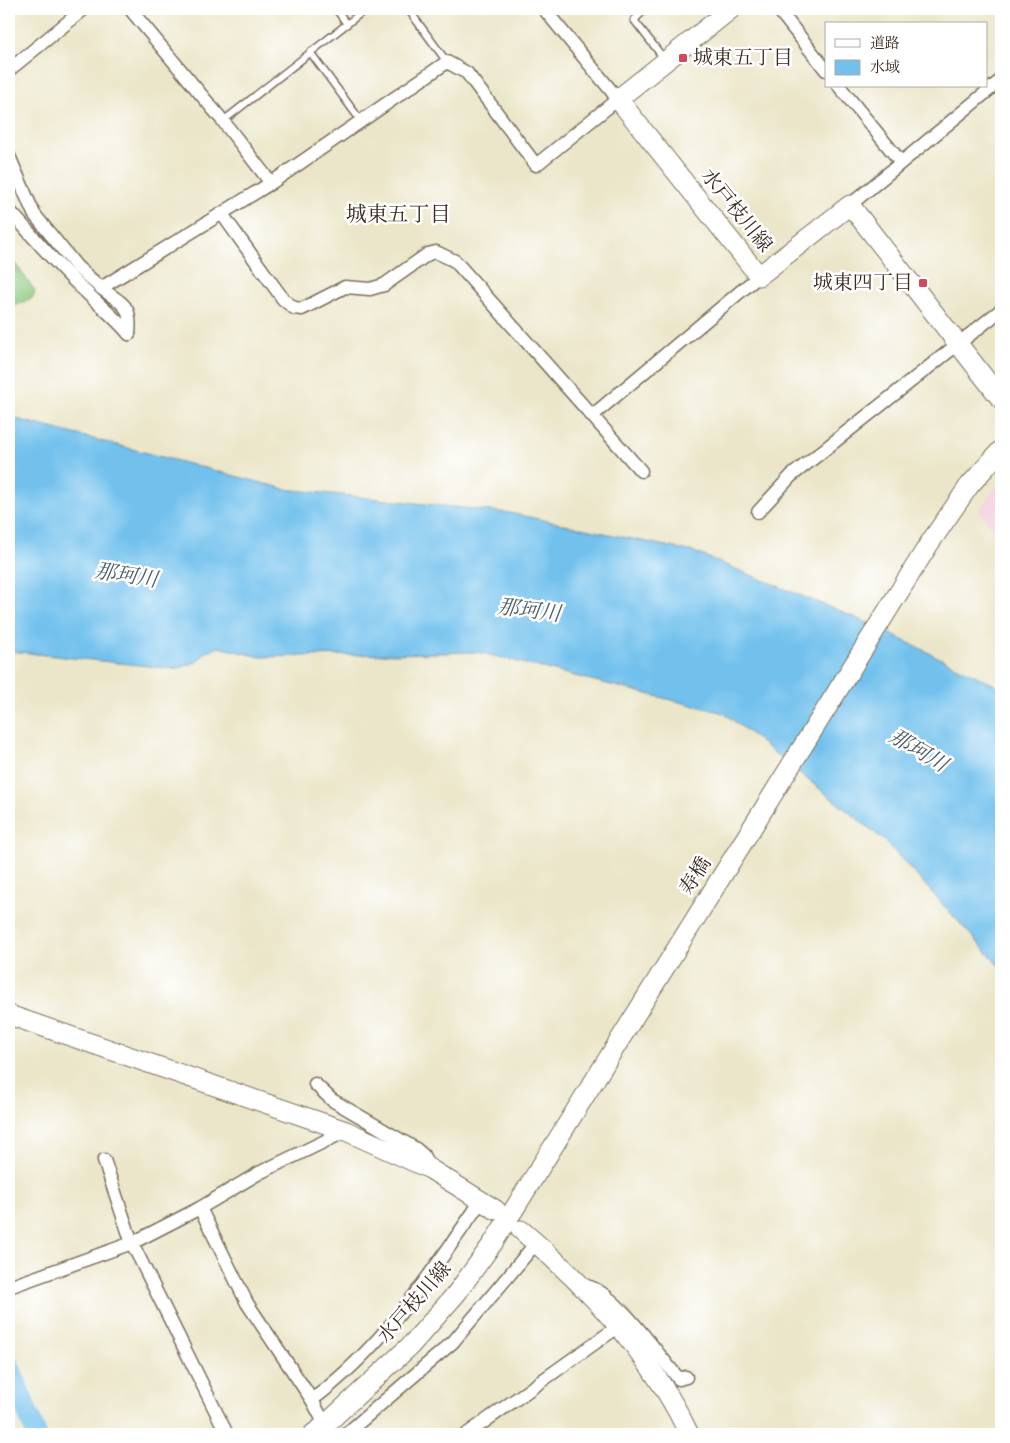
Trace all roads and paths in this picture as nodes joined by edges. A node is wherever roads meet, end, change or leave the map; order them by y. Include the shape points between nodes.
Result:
1 (84, 9) edge
2 (130, 9) edge
3 (336, 9) edge
4 (366, 9) edge
5 (408, 9) edge
6 (544, 9) edge
7 (646, 9) edge
8 (731, 9) edge
9 (778, 9) edge
10 (347, 24) junction
11 (310, 52) junction
12 (666, 61) junction
13 (448, 62) junction
14 (825, 69) edge
15 (9, 70) edge
16 (1001, 80) edge
17 (841, 88) edge
18 (618, 99) junction
19 (223, 121) junction
20 (361, 121) junction
21 (9, 156) edge
22 (900, 161) junction
23 (271, 183) junction
24 (850, 205) junction
25 (9, 210) edge
26 (222, 214) junction
27 (759, 276) junction
28 (101, 288) junction
29 (1001, 310) edge
30 (960, 342) junction
31 (1001, 399) edge
32 (593, 415) junction
33 (1001, 450) edge
34 (641, 471) dead end
35 (758, 512) dead end
36 (9, 1015) edge
37 (315, 1084) dead end
38 (346, 1131) junction
39 (104, 1160) dead end
40 (430, 1169) junction
41 (531, 1183) joint
42 (489, 1206) joint
43 (200, 1208) junction
44 (521, 1230) dead end
45 (132, 1243) junction
46 (536, 1243) junction
47 (580, 1286) junction
48 (9, 1287) edge
49 (618, 1326) junction
50 (686, 1377) dead end
51 (312, 1400) junction
52 (323, 1431) edge
53 (227, 1434) edge
54 (346, 1434) edge
55 (466, 1434) edge
56 (689, 1434) edge

1 - 15 street
2 - 19 street
3 - 10 lane
4 - 10 lane
5 - 13 lane
6 - 18 street
7 - 12 lane via 634,20
8 - 12 main road
9 - 14 street
10 - 11 lane
11 - 19 lane
11 - 20 lane
12 - 18 main road
13 - 18 street via 467,73 536,165
13 - 20 street
16 - 22 street
17 - 22 street
18 - 27 main road, 水戸枝川線
19 - 23 street
20 - 23 street
21 - 28 street via 34,214 77,267
22 - 24 street
23 - 26 street
24 - 27 main road, 水戸枝川線
24 - 30 main road
25 - 28 street via 54,261 129,334 131,316 125,306
26 - 28 street
26 - 32 street via 283,299 294,308 302,309 345,287 370,289 384,285 428,254 436,252 455,261
27 - 32 street
29 - 30 street
30 - 31 main road
30 - 35 street via 791,476
32 - 34 street
33 - 41 main road, 寿橋 via 969,486 899,594
36 - 38 main road
37 - 40 street via 332,1100 416,1149
38 - 40 main road
38 - 43 street via 259,1173
39 - 45 street
40 - 42 main road
41 - 52 main road, 水戸枝川線 via 456,1294 411,1345
42 - 51 street via 364,1356
43 - 45 street
43 - 51 street via 247,1303
44 - 46 main road
45 - 48 street
45 - 53 street
46 - 47 main road
46 - 54 street via 453,1342
47 - 49 main road
47 - 50 street via 592,1288 606,1297 679,1379
49 - 55 street
49 - 56 main road via 670,1397
51 - 52 street

